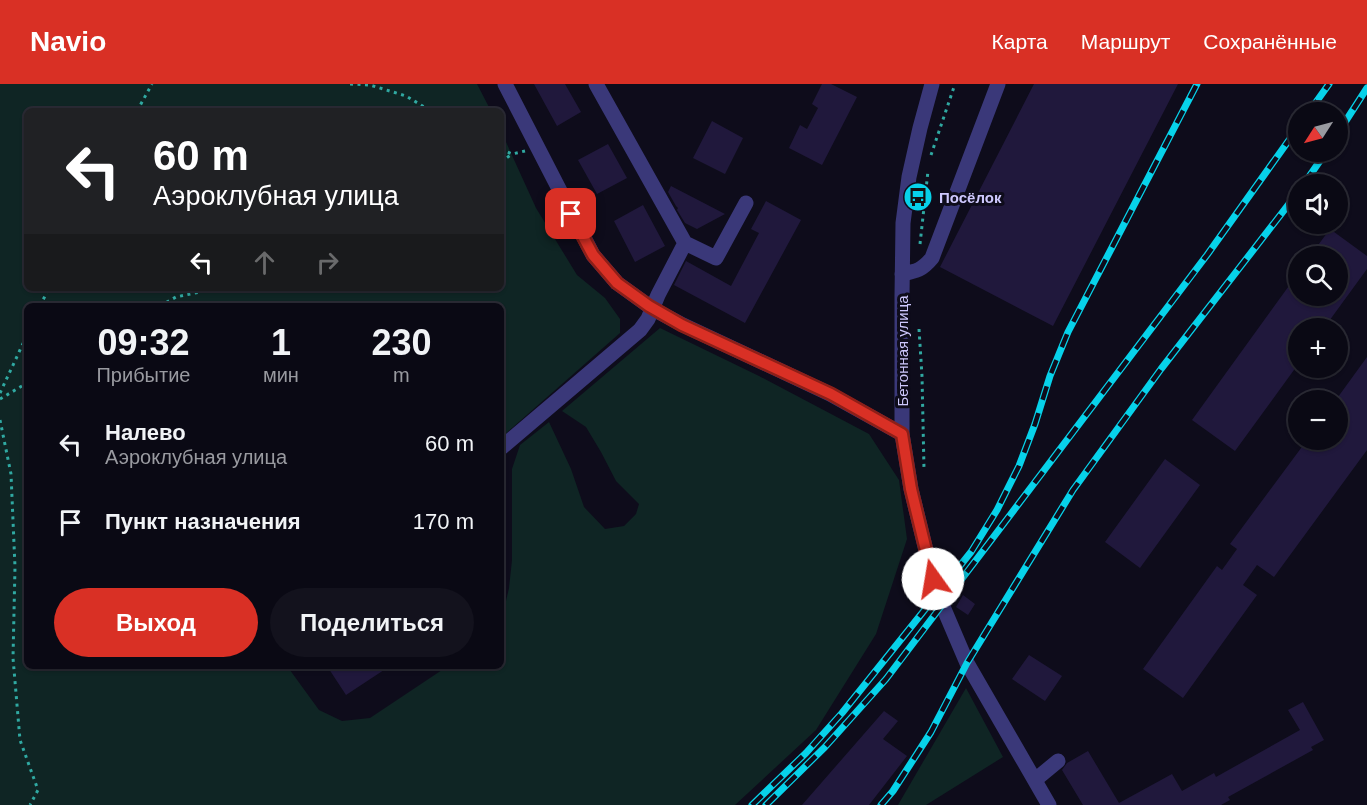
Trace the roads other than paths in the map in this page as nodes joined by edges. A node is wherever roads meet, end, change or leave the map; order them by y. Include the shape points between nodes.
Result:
1 (505, 84) edge
2 (596, 84) edge
3 (932, 84) edge
4 (998, 84) edge
5 (746, 203) dead end
6 (685, 243) junction
7 (909, 272) junction
8 (652, 309) junction
9 (902, 434) junction
10 (504, 445) edge
11 (1058, 761) dead end
12 (1035, 780) junction
13 (1049, 805) edge

1 - 8 street via 593,255 617,283
2 - 6 street
3 - 7 street, Бетонная улица via 909,177 903,223
4 - 7 street via 932,258 926,266
5 - 6 street via 716,258
6 - 8 street
7 - 9 street, Бетонная улица
8 - 9 street via 831,394
8 - 10 street via 640,330
9 - 12 street, Бетонная улица via 911,489 938,595 967,663
11 - 12 street
12 - 13 street, Бетонная улица

